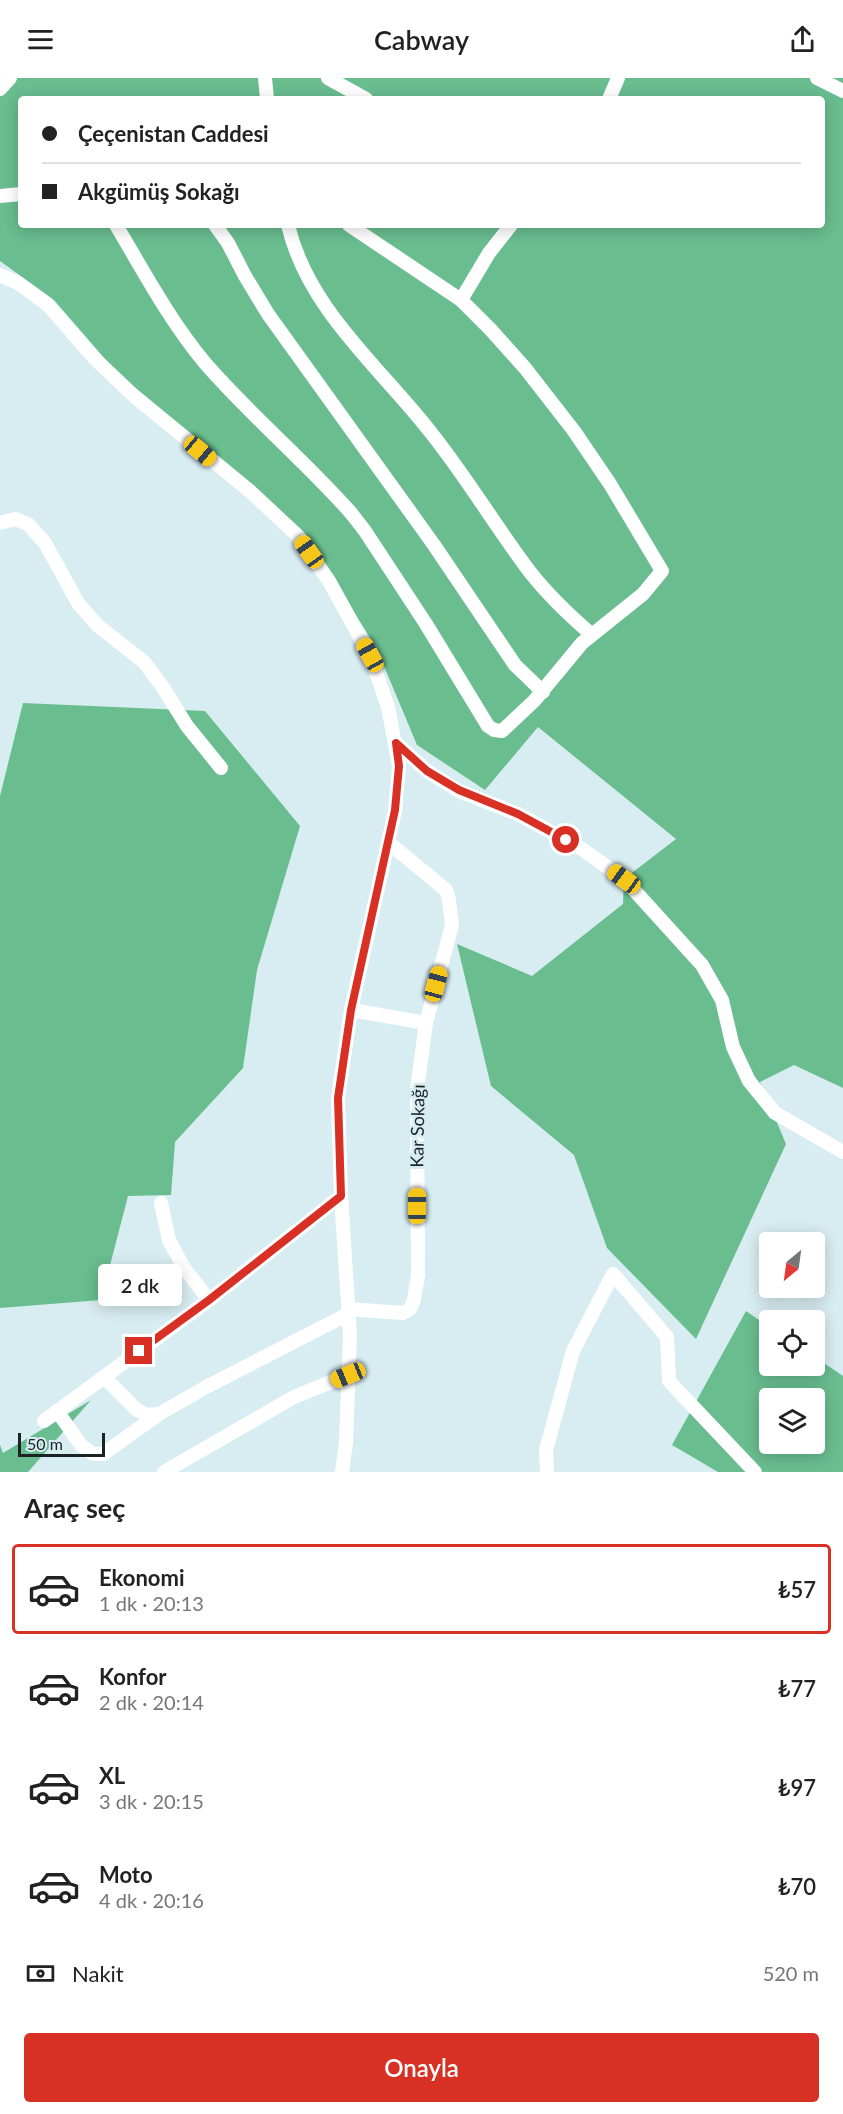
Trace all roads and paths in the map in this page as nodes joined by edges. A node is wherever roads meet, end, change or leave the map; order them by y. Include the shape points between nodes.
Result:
1 (10, 78) edge
2 (265, 78) edge
3 (328, 78) edge
4 (618, 78) edge
5 (817, 78) edge
6 (0, 89) edge
7 (843, 91) edge
8 (267, 96) edge
9 (361, 96) edge
10 (610, 96) edge
11 (18, 194) edge
12 (0, 196) edge
13 (119, 228) edge
14 (217, 228) edge
15 (289, 228) edge
16 (353, 228) edge
17 (509, 228) edge
18 (0, 275) edge
19 (461, 300) junction
20 (0, 523) edge
21 (591, 634) junction
22 (543, 692) junction
23 (396, 743) junction
24 (221, 768) dead end
25 (388, 843) junction
26 (351, 1010) junction
27 (426, 1023) junction
28 (843, 1152) edge
29 (341, 1196) junction
30 (161, 1203) dead end
31 (209, 1300) junction
32 (348, 1312) junction
33 (348, 1375) junction
34 (104, 1377) junction
35 (57, 1411) junction
36 (159, 1414) junction
37 (44, 1421) dead end
38 (164, 1472) edge
39 (342, 1472) edge
40 (547, 1472) edge
41 (755, 1472) edge

1 - 6 street
2 - 8 street
3 - 9 street
4 - 10 street
5 - 7 street
11 - 12 street
13 - 22 street via 171,316 204,361 337,497 365,531 488,726 505,730
14 - 22 street via 268,314 435,545 515,665
15 - 21 street via 306,273 330,313 432,433 530,571
16 - 19 street
17 - 19 street
18 - 23 street via 47,304 133,395 299,537 329,581 370,655
19 - 21 street via 525,368 574,431 662,571 643,594
20 - 24 street via 15,519 28,524 45,543 78,603 97,626 144,662 186,726
21 - 22 street
23 - 25 street via 399,766
23 - 28 street via 427,771 582,849 624,879 702,965 722,1000 733,1047 749,1081 775,1113
25 - 26 street
25 - 27 street via 446,890 449,900 452,925
26 - 27 street
26 - 29 street via 338,1098
27 - 32 street, Kar Sokağı via 417,1089 418,1275 414,1300 403,1313
29 - 31 street
29 - 32 street
30 - 31 street via 170,1240 184,1268
31 - 34 street
32 - 33 street
32 - 36 street
33 - 38 street via 294,1397
33 - 39 street
34 - 35 street
34 - 36 street via 137,1410 147,1415
35 - 36 street via 81,1445 93,1454 103,1454
35 - 37 street
40 - 41 street via 546,1450 573,1351 613,1274 667,1337 669,1381

